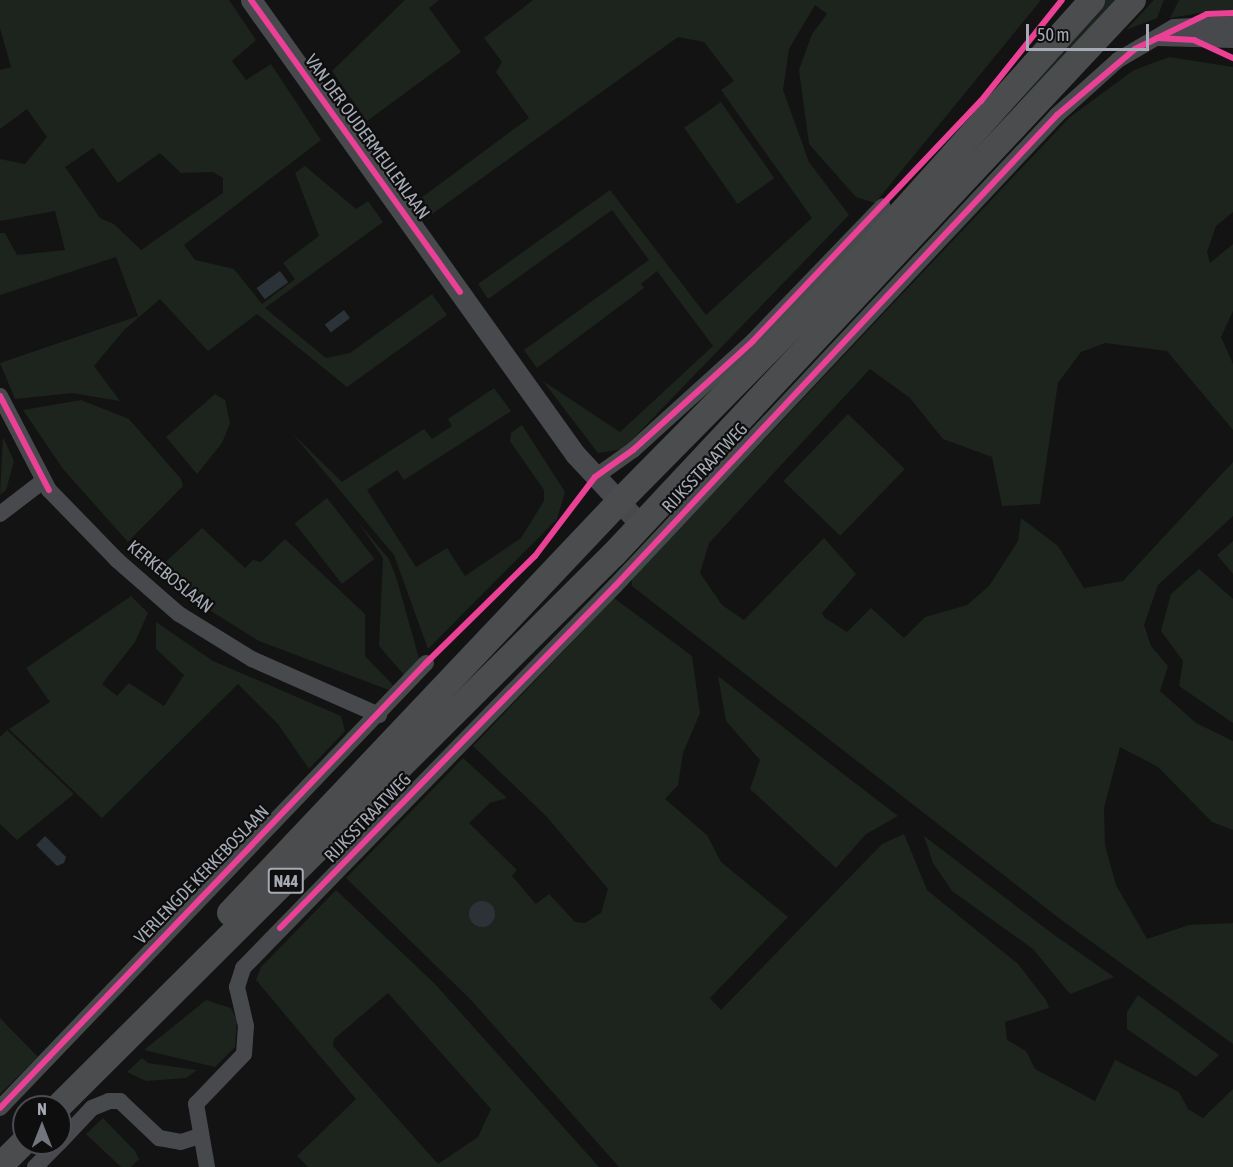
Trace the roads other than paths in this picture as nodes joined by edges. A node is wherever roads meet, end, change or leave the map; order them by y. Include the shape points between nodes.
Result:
1 (250, 0) edge
2 (1092, 0) edge
3 (1133, 0) edge
4 (1233, 24) edge
5 (1157, 38) junction
6 (1233, 40) edge
7 (883, 206) dead end
8 (0, 396) edge
9 (595, 477) junction
10 (43, 481) junction
11 (618, 502) junction
12 (0, 513) edge
13 (641, 525) junction
14 (426, 663) dead end
15 (379, 715) junction
16 (49, 1095) edge
17 (70, 1095) edge
18 (0, 1108) edge
19 (72, 1129) edge
20 (12, 1132) edge
21 (199, 1136) junction
22 (0, 1145) edge
23 (12, 1154) edge
24 (47, 1155) edge
25 (0, 1166) edge
26 (35, 1167) edge
27 (207, 1167) edge

1 - 9 street, VAN DER OUDERMEULENLAAN
2 - 11 main road, RIJKSSTRAATWEG / N44 via 877,240
3 - 13 main road, RIJKSSTRAATWEG / N44
4 - 5 street, RIJKSSTRAATWEG via 1174,27
5 - 6 street
5 - 21 street, RIJKSSTRAATWEG via 1118,60 1057,115 615,586 243,968 237,987 246,1047 200,1095 195,1114
7 - 9 street via 753,341 633,450
8 - 10 street, KERKEBOSLAAN
9 - 11 street, VAN DER OUDERMEULENLAAN
10 - 12 street
10 - 15 street, KERKEBOSLAAN via 117,560 179,614 252,659
11 - 13 street, VAN DER OUDERMEULENLAAN
11 - 16 main road, RIJKSSTRAATWEG / N44 via 379,759
13 - 17 main road, RIJKSSTRAATWEG / N44
14 - 15 street, VERLENGDE KERKEBOSLAAN
15 - 18 street, VERLENGDE KERKEBOSLAAN
19 - 21 street via 92,1108 120,1101 159,1138 181,1142
20 - 22 main road
21 - 27 street
23 - 25 main road
24 - 26 street

